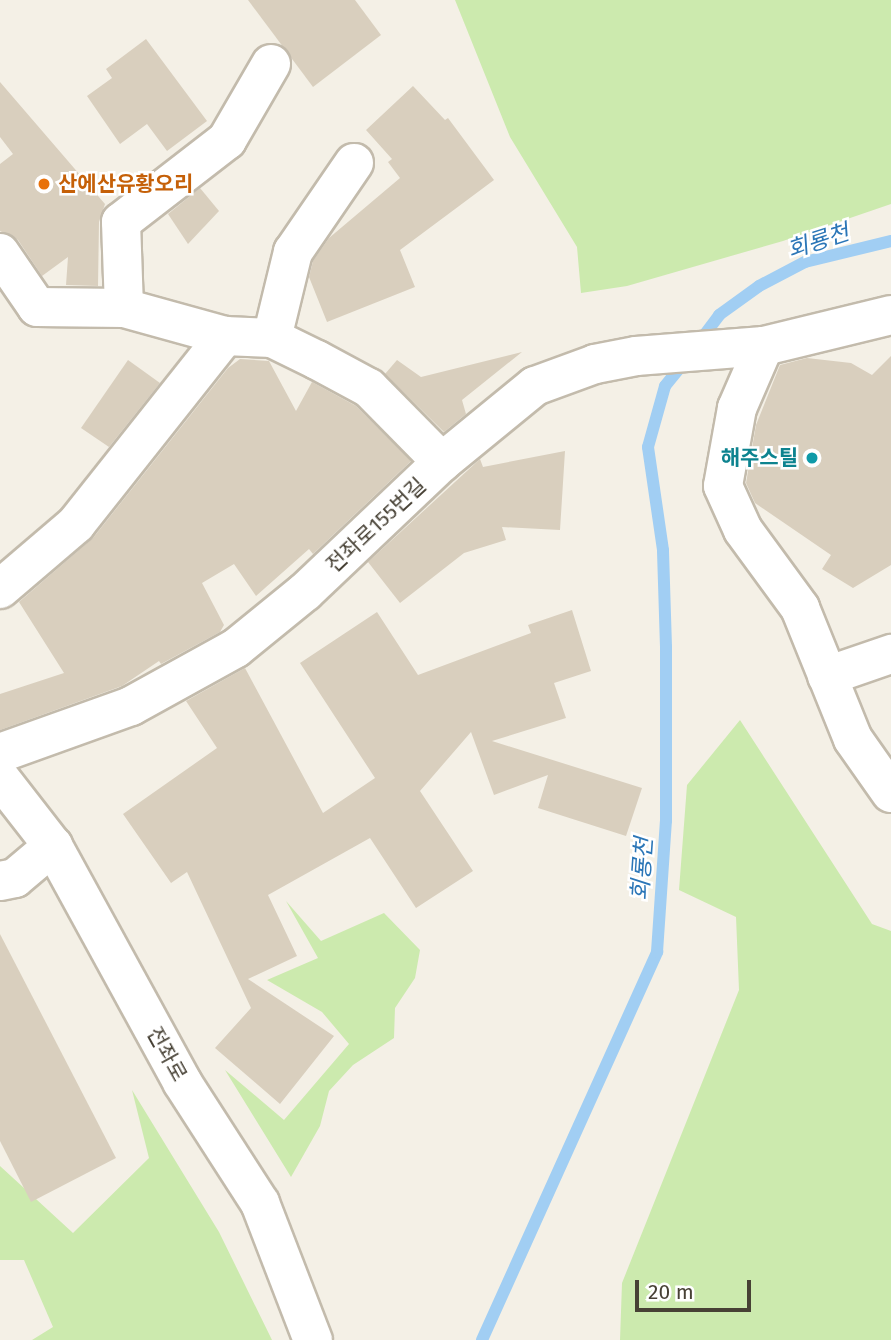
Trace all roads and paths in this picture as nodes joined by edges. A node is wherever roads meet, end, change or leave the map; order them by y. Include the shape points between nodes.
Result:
1 (271, 64) dead end
2 (354, 163) dead end
3 (0, 253) edge
4 (124, 308) junction
5 (891, 315) edge
6 (225, 336) junction
7 (272, 338) junction
8 (764, 346) junction
9 (442, 462) junction
10 (0, 589) edge
11 (891, 654) edge
12 (827, 676) junction
13 (0, 753) edge
14 (0, 778) edge
15 (891, 793) edge
16 (53, 846) junction
17 (0, 881) edge
18 (313, 1340) edge

1 - 4 street via 227,140 121,222
2 - 7 street via 293,252
3 - 4 street via 37,307
4 - 6 street
5 - 8 street, 전좌로155번길
6 - 7 street
6 - 10 street via 76,524
7 - 9 street via 369,388
8 - 9 street, 전좌로155번길 via 636,356 595,364 535,386
8 - 12 street via 737,408 723,486 743,530 800,608
9 - 13 street, 전좌로155번길 via 305,592 236,648 131,706
11 - 12 street
12 - 15 street via 853,739
14 - 16 street, 전좌로
16 - 17 street via 15,878
16 - 18 street, 전좌로 via 182,1082 260,1203

